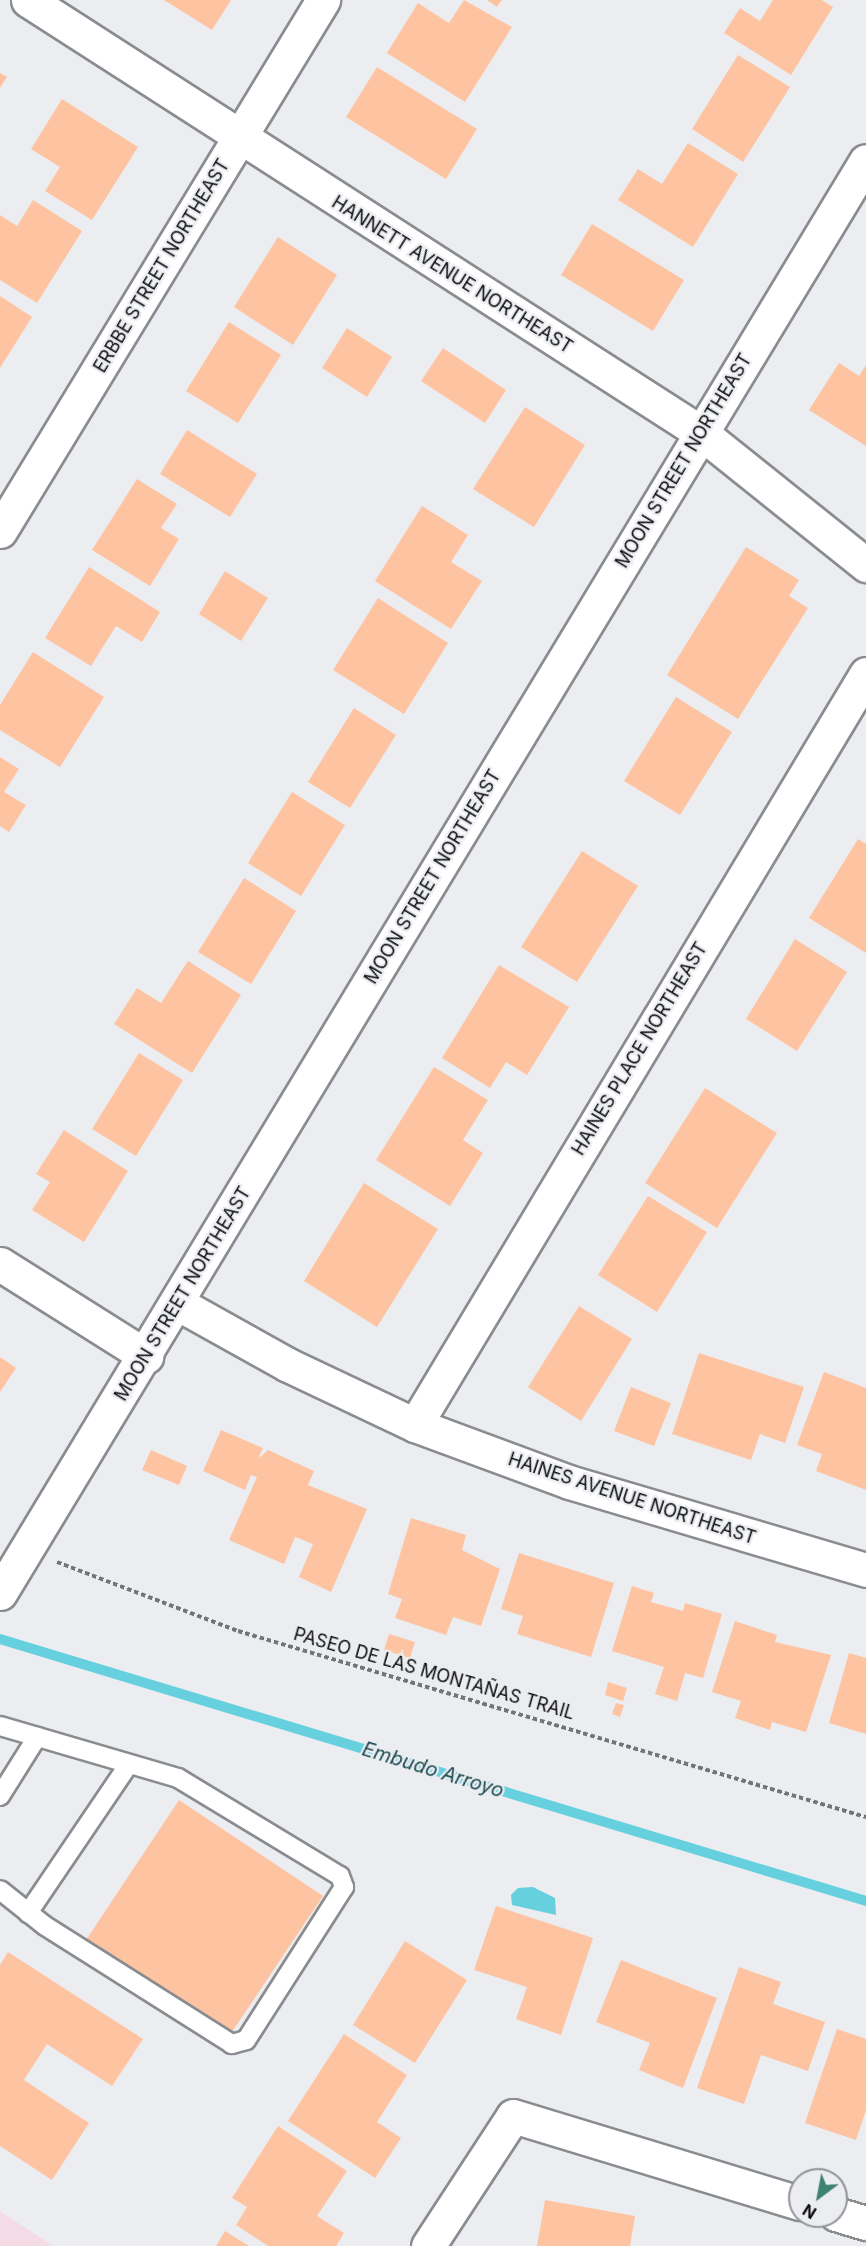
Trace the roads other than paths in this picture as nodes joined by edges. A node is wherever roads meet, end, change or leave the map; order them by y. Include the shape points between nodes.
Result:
1 (27, 0) edge
2 (323, 0) edge
3 (239, 141) junction
4 (866, 161) edge
5 (700, 432) junction
6 (0, 531) edge
7 (866, 565) edge
8 (866, 674) edge
9 (0, 1264) edge
10 (177, 1303) junction
11 (146, 1356) junction
12 (415, 1425) junction
13 (866, 1570) edge
14 (12, 1572) edge
15 (0, 1726) edge
16 (38, 1737) junction
17 (129, 1764) junction
18 (0, 1796) edge
19 (0, 1890) edge
20 (28, 1913) junction
21 (788, 2199) edge
22 (848, 2218) edge
23 (866, 2223) edge
24 (428, 2246) edge

1 - 3 street, HANNETT AVENUE NORTHEAST
2 - 3 street, ERBBE STREET NORTHEAST
3 - 5 street, HANNETT AVENUE NORTHEAST
3 - 6 street, ERBBE STREET NORTHEAST
4 - 5 street, MOON STREET NORTHEAST
5 - 7 street, HANNETT AVENUE NORTHEAST
5 - 10 street, MOON STREET NORTHEAST
8 - 12 street, HAINES PLACE NORTHEAST
9 - 11 street
10 - 11 street, MOON STREET NORTHEAST
10 - 12 street, HAINES AVENUE NORTHEAST via 288,1365
11 - 14 street, MOON STREET NORTHEAST
12 - 13 street, HAINES AVENUE NORTHEAST via 569,1482
15 - 16 lane
16 - 17 lane
16 - 18 lane
17 - 20 lane
17 - 20 lane via 178,1778 344,1881 340,1898 246,2040 219,2040
19 - 20 lane
21 - 24 street via 513,2116
22 - 23 street

